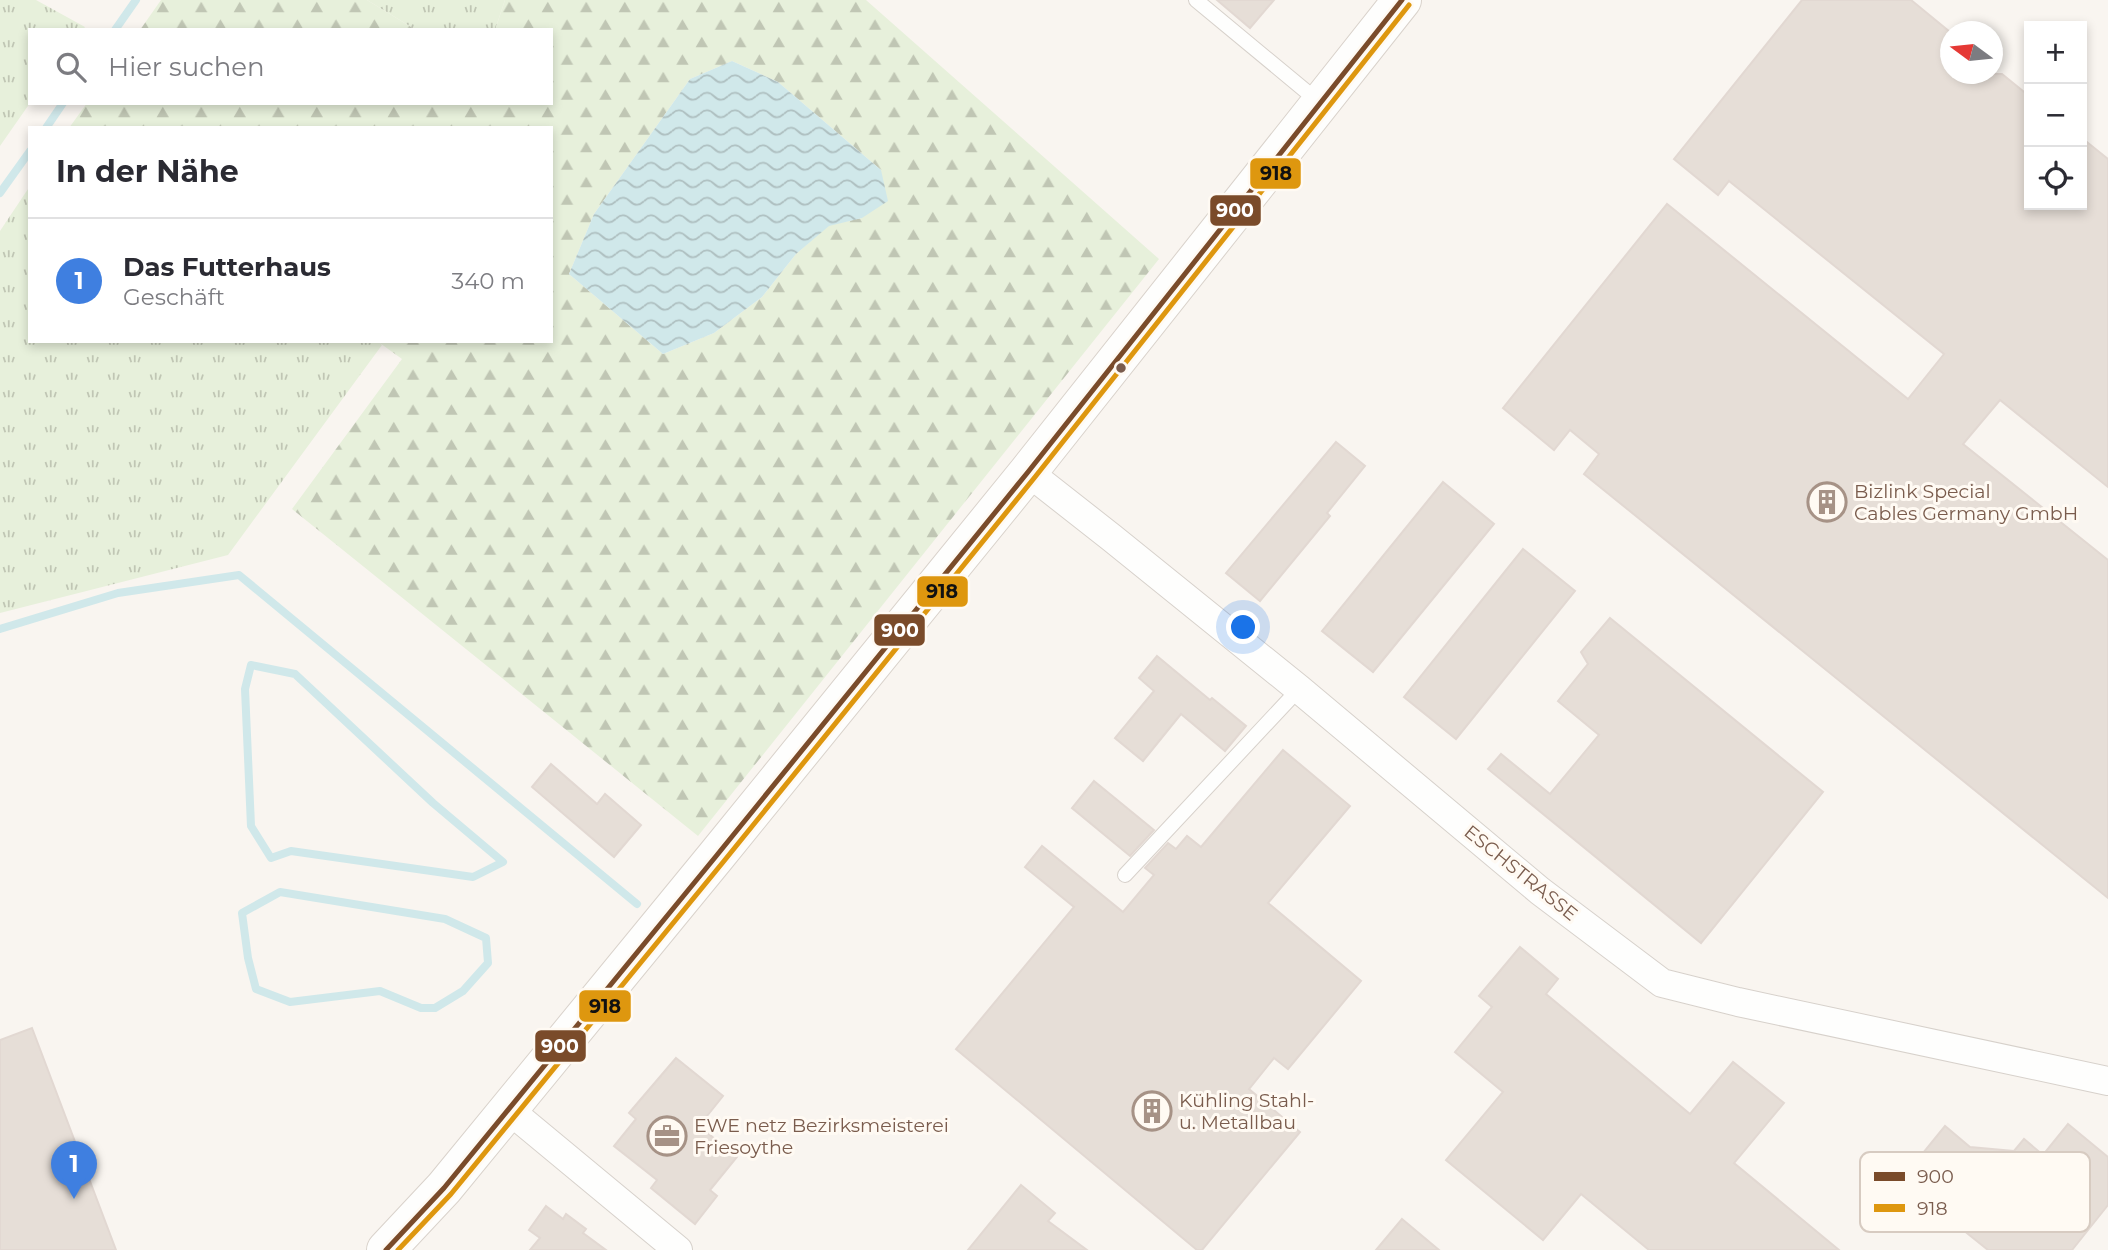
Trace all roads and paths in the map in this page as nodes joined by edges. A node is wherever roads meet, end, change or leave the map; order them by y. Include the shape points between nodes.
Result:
1 (1196, 0) edge
2 (1402, 0) edge
3 (1320, 103) junction
4 (1028, 472) junction
5 (1299, 689) junction
6 (1125, 875) dead end
7 (2108, 1081) edge
8 (508, 1109) junction
9 (667, 1246) edge
10 (386, 1250) edge

1 - 3 lane
2 - 3 main road
3 - 4 main road
4 - 5 street, ESCHSTRASSE
4 - 8 main road
5 - 6 lane
5 - 7 street, ESCHSTRASSE via 1540,891 1662,983
8 - 9 street
8 - 10 main road

